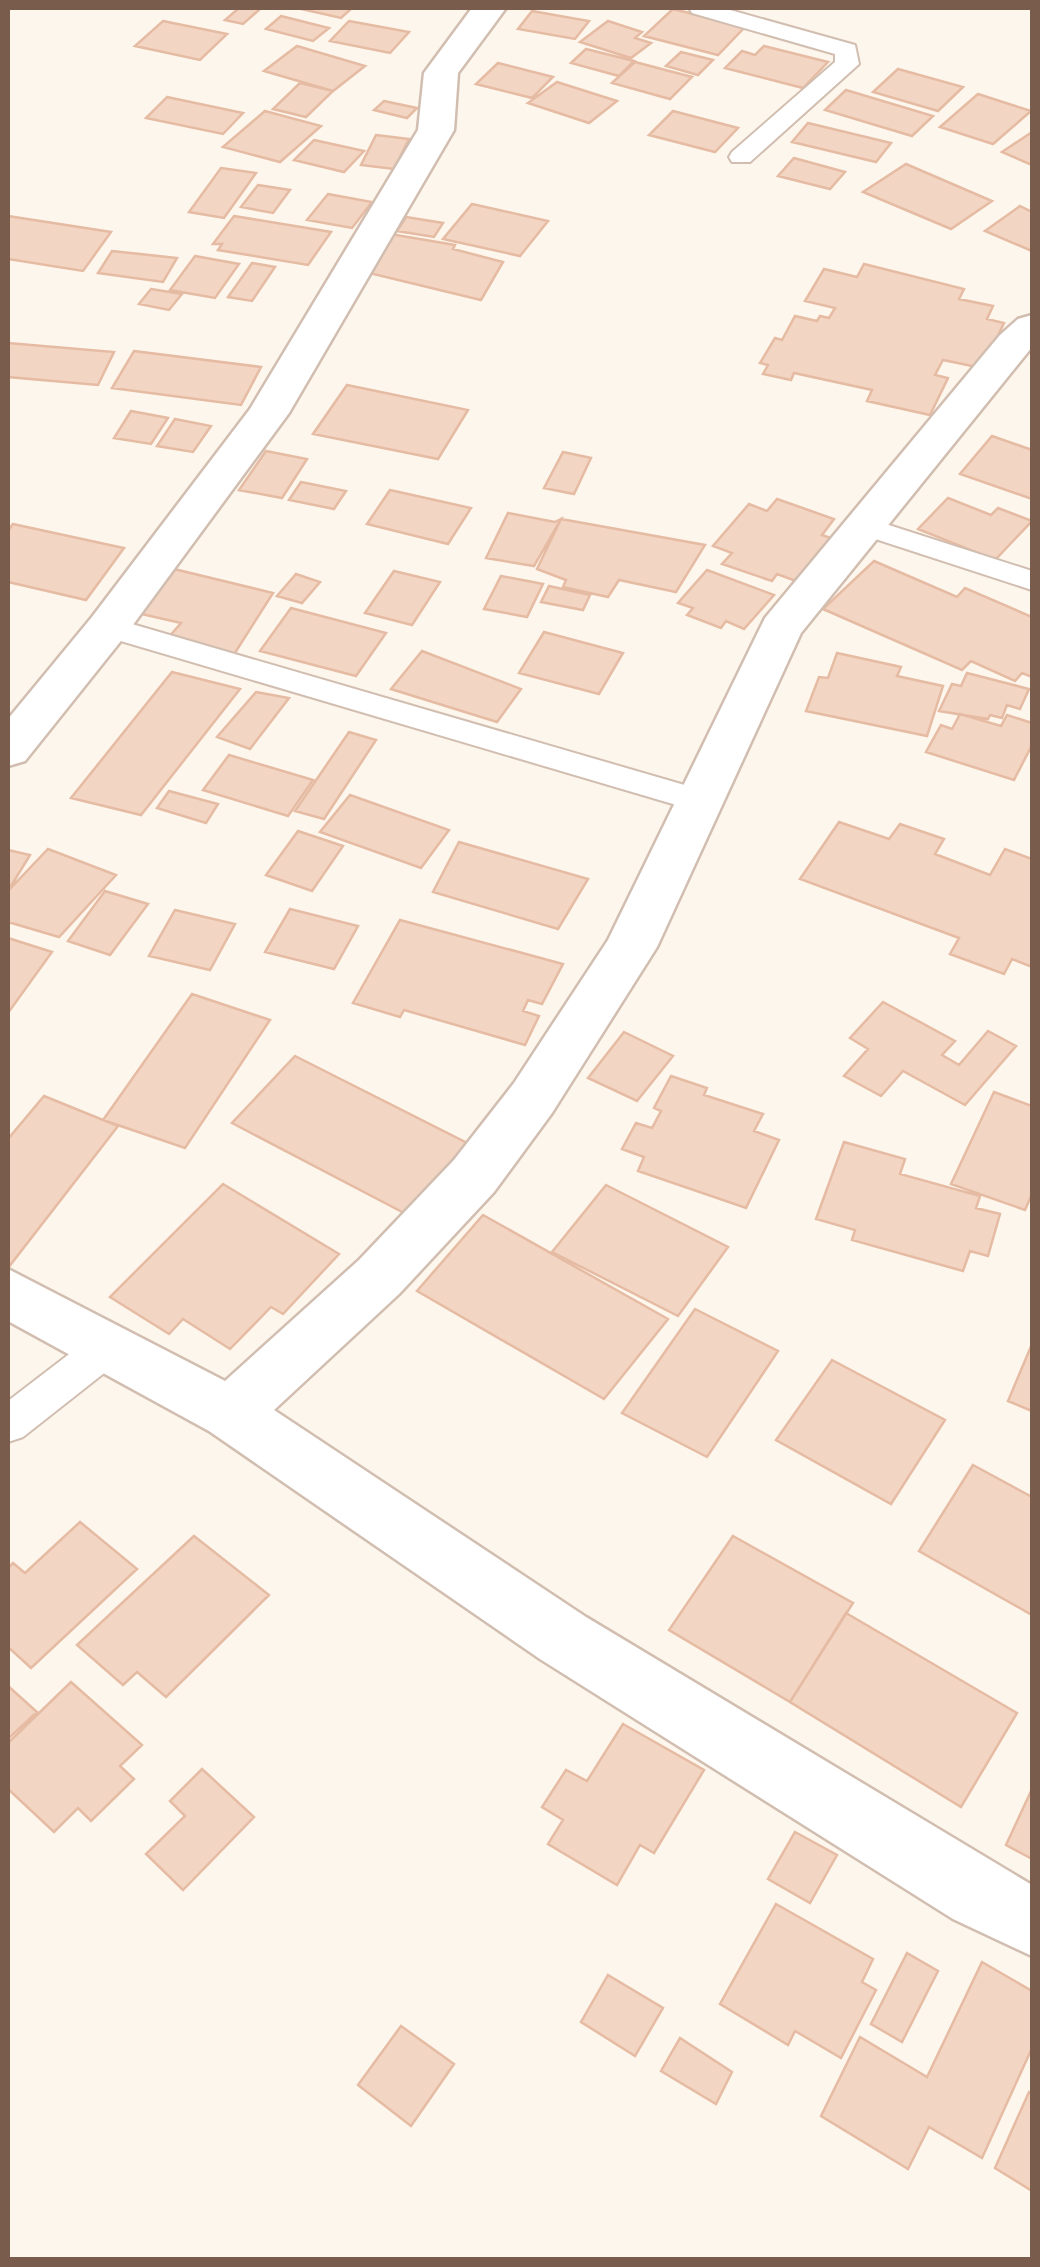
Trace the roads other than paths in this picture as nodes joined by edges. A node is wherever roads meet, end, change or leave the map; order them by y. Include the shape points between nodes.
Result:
1 (489, 8) edge
2 (700, 8) edge
3 (741, 157) dead end
4 (1032, 327) edge
5 (867, 527) junction
6 (1032, 581) edge
7 (108, 627) junction
8 (8, 750) edge
9 (700, 801) junction
10 (8, 1293) edge
11 (108, 1347) junction
12 (230, 1413) junction
13 (8, 1424) edge
14 (1032, 1921) edge

1 - 7 street via 441,73 436,130 268,412
2 - 3 lane via 847,50 847,64
4 - 5 street
5 - 6 lane
5 - 9 street via 781,628
7 - 8 street
7 - 9 lane
9 - 12 street via 630,947 474,1176 379,1277
10 - 11 street
11 - 12 street
11 - 13 lane
12 - 14 street via 563,1638 978,1895

